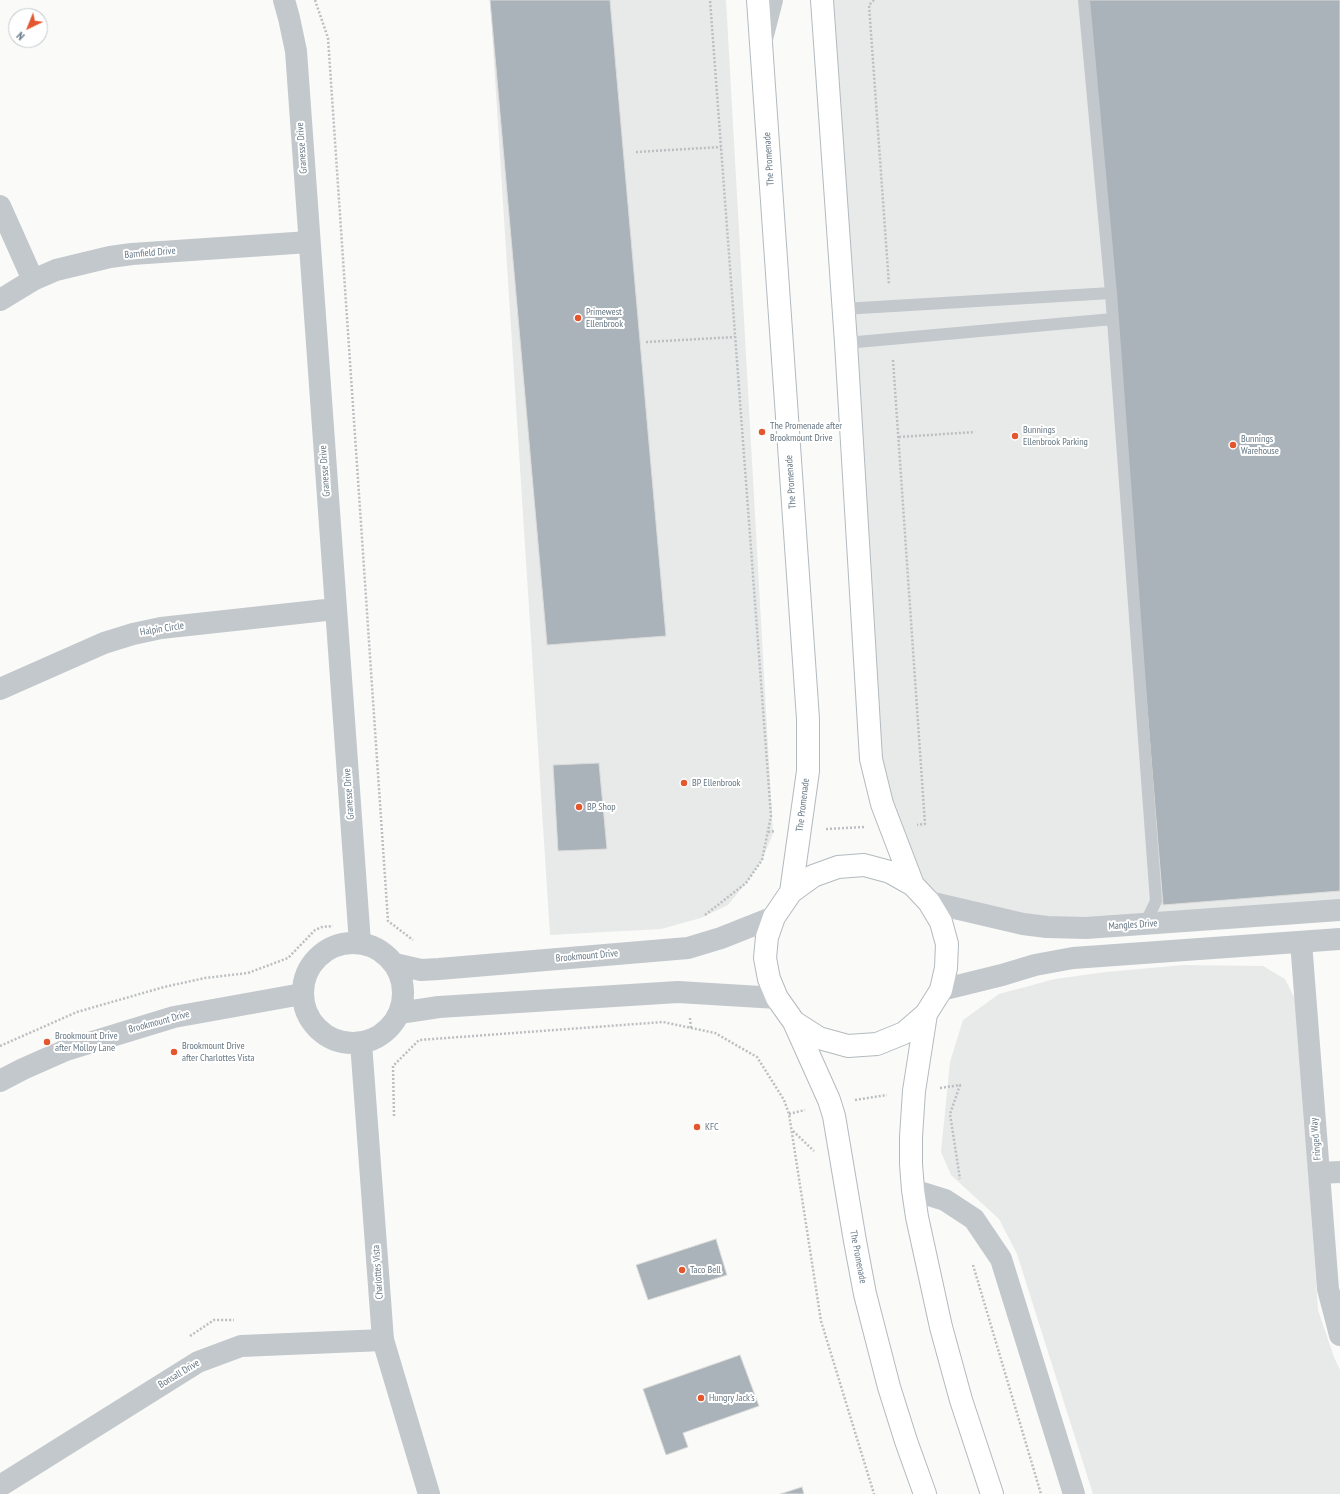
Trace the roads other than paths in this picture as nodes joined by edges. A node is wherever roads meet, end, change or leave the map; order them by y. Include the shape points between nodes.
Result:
1 (284, 0) edge
2 (758, 0) edge
3 (772, 0) edge
4 (822, 0) edge
5 (1084, 0) edge
6 (761, 42) junction
7 (0, 206) edge
8 (308, 242) junction
9 (33, 280) junction
10 (1111, 293) junction
11 (0, 300) edge
12 (843, 309) junction
13 (1113, 319) junction
14 (846, 343) junction
15 (335, 610) junction
16 (0, 689) edge
17 (913, 885) junction
18 (792, 892) junction
19 (929, 902) junction
20 (1340, 910) edge
21 (774, 916) junction
22 (1146, 924) junction
23 (359, 933) junction
24 (1340, 939) edge
25 (1301, 942) junction
26 (1114, 955) junction
27 (394, 964) junction
28 (941, 990) junction
29 (302, 994) junction
30 (777, 998) junction
31 (399, 1013) junction
32 (926, 1014) junction
33 (794, 1022) junction
34 (361, 1043) junction
35 (0, 1081) edge
36 (1330, 1172) edge
37 (913, 1190) junction
38 (1340, 1335) edge
39 (383, 1340) junction
40 (0, 1486) edge
41 (429, 1494) edge
42 (925, 1494) edge
43 (992, 1494) edge
44 (1074, 1494) edge

1 - 8 street, Granesse Drive via 296,51
2 - 6 main road, The Promenade
3 - 6 street
4 - 12 main road
5 - 10 lane
6 - 18 main road, The Promenade via 808,719 808,771
7 - 9 street
8 - 9 street, Barnfield Drive via 132,254 56,270
8 - 15 street, Granesse Drive
9 - 11 street, Barnfield Drive
10 - 12 lane
10 - 13 lane
12 - 14 main road
13 - 14 lane
13 - 22 lane via 1156,901
14 - 17 main road via 871,759 882,804
15 - 16 street, Halpin Circle via 161,628 133,634 104,642
15 - 23 street, Granesse Drive
17 - 18 main road via 890,872 864,865 838,867 813,876
17 - 19 main road
18 - 21 main road
19 - 22 street, Mangles Drive via 1047,927 1086,928
19 - 28 main road via 941,922 947,944 946,968
20 - 22 street, Mangles Drive
21 - 27 street, Brookmount Drive via 721,938 688,948 421,970
21 - 30 main road via 767,937 765,958 769,979
22 - 26 street via 1136,943
23 - 27 street
23 - 29 street via 346,942 331,946 319,955 304,979
24 - 25 street
25 - 26 street
25 - 36 street, Fringed Way
26 - 28 street via 1073,958 1035,965 1002,976
27 - 31 street via 403,988 403,1001
28 - 32 main road
29 - 34 street via 304,1008 320,1032 346,1043
29 - 35 street, Brookmount Drive via 174,1016 66,1050
30 - 31 street via 670,993 451,1006
30 - 33 main road
31 - 34 street via 390,1027 377,1038
32 - 33 main road via 904,1033 877,1044 855,1046 819,1038
32 - 37 main road via 914,1091 911,1164
33 - 42 main road, The Promenade via 834,1116 865,1294 889,1387
34 - 39 street, Charlottes Vista
36 - 38 street, Fringed Way via 1328,1289
37 - 43 main road via 941,1327 961,1400
37 - 44 street via 944,1200 974,1219 1001,1259
39 - 40 street, Bonsall Drive via 241,1346 198,1362
39 - 41 street, Charlottes Vista

